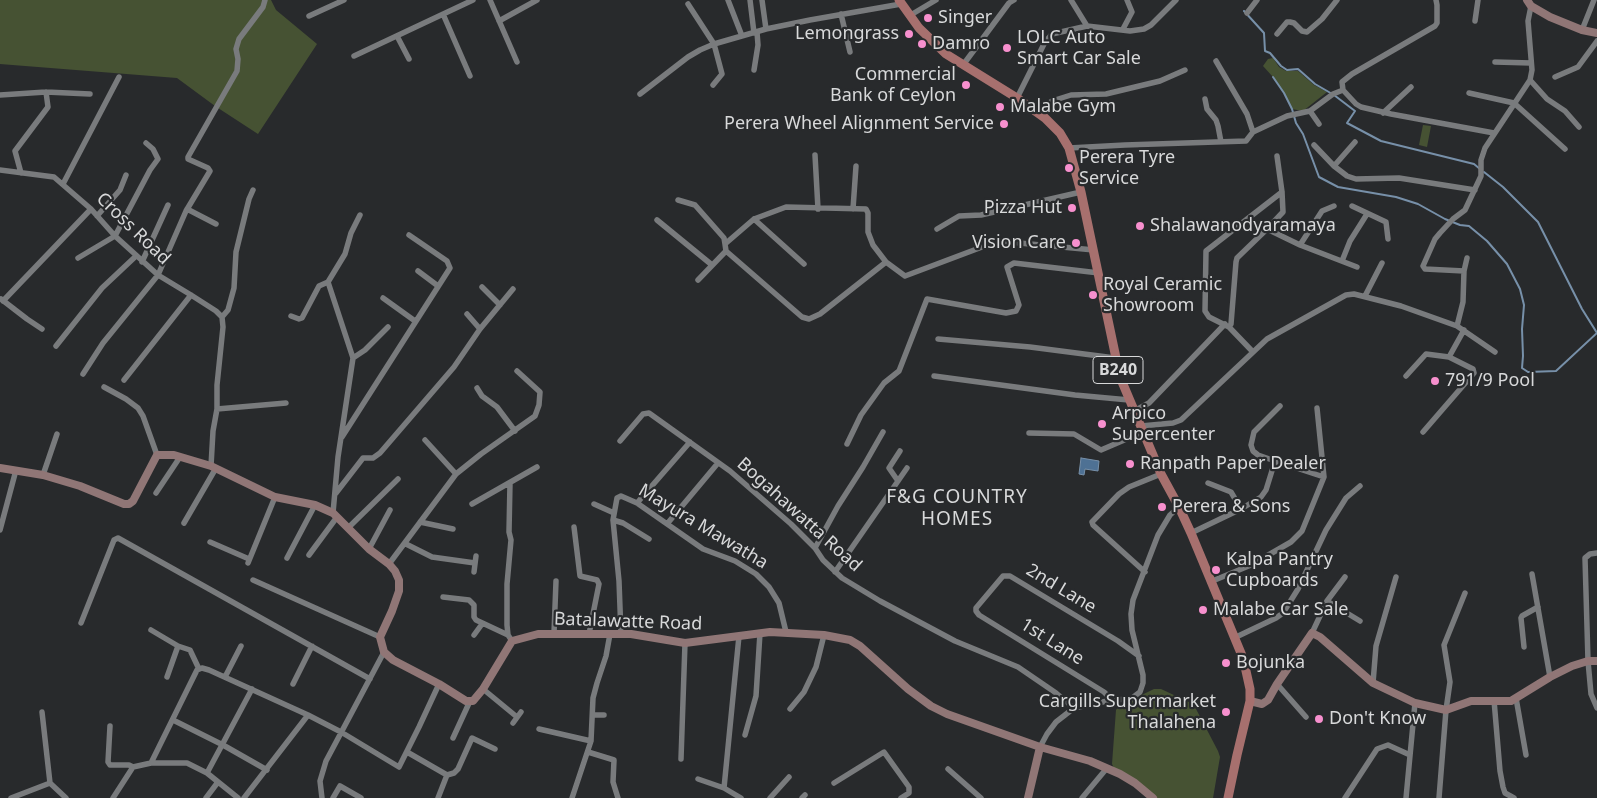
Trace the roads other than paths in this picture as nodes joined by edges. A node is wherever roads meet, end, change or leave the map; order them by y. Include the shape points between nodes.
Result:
1 (265, 0) edge
2 (344, 0) edge
3 (473, 0) edge
4 (490, 0) edge
5 (537, 0) edge
6 (728, 0) edge
7 (750, 0) edge
8 (762, 0) edge
9 (936, 0) edge
10 (1014, 0) edge
11 (1072, 0) edge
12 (1127, 0) edge
13 (1176, 0) edge
14 (1257, 0) edge
15 (1436, 0) edge
16 (1478, 0) edge
17 (1594, 0) edge
18 (1336, 1) edge
19 (900, 2) edge
20 (1529, 3) edge
21 (688, 4) dead end
22 (1247, 13) dead end
23 (444, 14) junction
24 (841, 14) junction
25 (309, 16) dead end
26 (909, 16) junction
27 (499, 21) junction
28 (1475, 21) dead end
29 (1088, 26) junction
30 (766, 29) junction
31 (1123, 29) junction
32 (1582, 30) junction
33 (756, 32) junction
34 (1597, 33) edge
35 (1277, 34) dead end
36 (397, 36) junction
37 (742, 36) junction
38 (1597, 41) edge
39 (714, 44) junction
40 (850, 52) dead end
41 (354, 56) dead end
42 (409, 59) dead end
43 (1216, 61) dead end
44 (517, 62) dead end
45 (1495, 62) dead end
46 (1531, 63) junction
47 (963, 65) junction
48 (754, 70) dead end
49 (1186, 70) dead end
50 (470, 76) dead end
51 (119, 77) dead end
52 (1555, 77) dead end
53 (1530, 80) junction
54 (713, 85) dead end
55 (1411, 87) dead end
56 (1340, 91) junction
57 (46, 92) junction
58 (1469, 93) dead end
59 (90, 94) dead end
60 (640, 94) dead end
61 (0, 95) edge
62 (1017, 98) junction
63 (1205, 98) dead end
64 (1514, 103) junction
65 (1310, 111) junction
66 (1036, 112) junction
67 (1383, 113) junction
68 (1319, 124) dead end
69 (1579, 127) dead end
70 (1253, 132) junction
71 (1494, 133) junction
72 (1221, 142) junction
73 (1355, 142) dead end
74 (146, 143) dead end
75 (1314, 145) dead end
76 (1069, 148) junction
77 (1565, 149) dead end
78 (815, 155) dead end
79 (1277, 156) dead end
80 (856, 166) dead end
81 (1334, 166) junction
82 (0, 170) edge
83 (21, 173) junction
84 (126, 176) dead end
85 (63, 184) junction
86 (253, 190) dead end
87 (1475, 190) junction
88 (1082, 192) junction
89 (1282, 192) junction
90 (678, 200) dead end
91 (168, 205) dead end
92 (1334, 206) dead end
93 (1352, 206) dead end
94 (92, 209) junction
95 (187, 209) junction
96 (818, 209) junction
97 (853, 209) junction
98 (1367, 214) junction
99 (360, 215) dead end
100 (97, 216) junction
101 (754, 219) junction
102 (657, 220) dead end
103 (216, 224) dead end
104 (938, 229) dead end
105 (1267, 229) junction
106 (409, 235) dead end
107 (115, 236) junction
108 (1388, 238) dead end
109 (725, 244) junction
110 (1300, 245) junction
111 (726, 250) junction
112 (1094, 250) junction
113 (136, 256) junction
114 (78, 258) dead end
115 (1467, 258) dead end
116 (1342, 261) junction
117 (142, 262) junction
118 (886, 262) junction
119 (1382, 263) dead end
120 (804, 264) dead end
121 (712, 265) junction
122 (1357, 267) dead end
123 (418, 271) dead end
124 (1464, 271) junction
125 (1099, 273) junction
126 (158, 275) junction
127 (698, 280) dead end
128 (328, 282) junction
129 (438, 286) junction
130 (482, 287) dead end
131 (513, 289) dead end
132 (191, 295) junction
133 (1365, 296) junction
134 (383, 298) dead end
135 (1, 299) edge
136 (500, 305) junction
137 (467, 314) dead end
138 (291, 316) dead end
139 (222, 317) junction
140 (416, 322) junction
141 (1227, 326) junction
142 (1457, 326) junction
143 (388, 327) dead end
144 (42, 329) dead end
145 (480, 329) junction
146 (1464, 330) junction
147 (938, 339) dead end
148 (56, 346) dead end
149 (1253, 352) junction
150 (1495, 352) dead end
151 (1449, 357) junction
152 (353, 358) junction
153 (1115, 358) junction
154 (517, 371) dead end
155 (83, 374) dead end
156 (934, 376) dead end
157 (1406, 376) dead end
158 (124, 380) dead end
159 (104, 387) dead end
160 (477, 388) dead end
161 (1129, 400) junction
162 (286, 403) dead end
163 (1280, 406) dead end
164 (1316, 408) dead end
165 (216, 410) junction
166 (1134, 411) junction
167 (1142, 429) junction
168 (515, 432) junction
169 (883, 432) dead end
170 (1423, 432) dead end
171 (1029, 433) dead end
172 (57, 434) dead end
173 (341, 439) junction
174 (425, 440) dead end
175 (620, 441) dead end
176 (690, 442) junction
177 (847, 444) dead end
178 (900, 451) dead end
179 (157, 455) junction
180 (180, 457) junction
181 (1275, 461) junction
182 (718, 463) junction
183 (214, 467) junction
184 (537, 467) dead end
185 (0, 468) edge
186 (907, 468) dead end
187 (16, 470) junction
188 (456, 474) junction
189 (1161, 474) junction
190 (43, 475) junction
191 (1324, 477) junction
192 (398, 478) dead end
193 (898, 480) junction
194 (1208, 482) dead end
195 (510, 484) junction
196 (1360, 486) dead end
197 (156, 493) dead end
198 (335, 495) junction
199 (275, 496) junction
200 (637, 503) junction
201 (472, 504) dead end
202 (594, 504) dead end
203 (315, 506) junction
204 (1179, 507) junction
205 (390, 510) dead end
206 (1241, 510) junction
207 (614, 513) junction
208 (335, 515) junction
209 (613, 520) junction
210 (420, 522) junction
211 (184, 523) dead end
212 (667, 524) junction
213 (1, 525) edge
214 (574, 527) dead end
215 (348, 528) junction
216 (453, 528) dead end
217 (1191, 533) junction
218 (649, 539) dead end
219 (210, 542) dead end
220 (406, 544) junction
221 (815, 548) junction
222 (369, 549) junction
223 (1597, 553) edge
224 (309, 555) dead end
225 (476, 556) dead end
226 (287, 558) dead end
227 (475, 563) junction
228 (390, 564) junction
229 (474, 572) dead end
230 (835, 572) junction
231 (1145, 572) junction
232 (1532, 574) dead end
233 (1345, 577) dead end
234 (1396, 577) dead end
235 (253, 580) dead end
236 (556, 581) dead end
237 (1210, 582) junction
238 (1465, 593) dead end
239 (443, 597) dead end
240 (1327, 601) junction
241 (1538, 607) junction
242 (976, 612) joint
243 (1360, 621) dead end
244 (81, 623) dead end
245 (482, 624) junction
246 (151, 630) dead end
247 (786, 632) junction
248 (554, 633) junction
249 (760, 633) junction
250 (589, 634) junction
251 (610, 634) junction
252 (621, 634) junction
253 (1312, 634) junction
254 (474, 635) dead end
255 (739, 636) junction
256 (824, 636) junction
257 (380, 637) junction
258 (510, 638) junction
259 (1234, 638) junction
260 (685, 643) junction
261 (178, 646) junction
262 (241, 646) dead end
263 (312, 646) junction
264 (1524, 647) dead end
265 (384, 652) junction
266 (1139, 656) junction
267 (1588, 661) junction
268 (1597, 661) edge
269 (199, 669) junction
270 (167, 677) dead end
271 (226, 677) junction
272 (1550, 677) junction
273 (370, 679) junction
274 (1373, 683) junction
275 (293, 684) dead end
276 (439, 684) junction
277 (1277, 684) junction
278 (252, 689) junction
279 (483, 689) junction
280 (1516, 698) junction
281 (1112, 700) junction
282 (1494, 700) junction
283 (470, 701) junction
284 (1250, 701) junction
285 (1416, 703) junction
286 (1074, 708) junction
287 (1597, 708) edge
288 (790, 710) dead end
289 (1446, 710) junction
290 (42, 712) dead end
291 (308, 715) junction
292 (592, 715) junction
293 (604, 715) dead end
294 (1306, 717) dead end
295 (517, 718) dead end
296 (173, 720) junction
297 (110, 726) dead end
298 (539, 729) dead end
299 (341, 732) junction
300 (745, 735) dead end
301 (453, 738) dead end
302 (591, 741) junction
303 (223, 745) junction
304 (1040, 747) junction
305 (495, 749) dead end
306 (407, 752) junction
307 (588, 752) junction
308 (1410, 755) junction
309 (1526, 755) dead end
310 (681, 759) dead end
311 (151, 764) junction
312 (133, 767) junction
313 (1107, 768) junction
314 (948, 769) dead end
315 (267, 770) junction
316 (207, 773) junction
317 (447, 775) junction
318 (789, 777) dead end
319 (698, 779) dead end
320 (218, 782) junction
321 (50, 783) junction
322 (834, 783) dead end
323 (724, 788) junction
324 (11, 798) edge
325 (66, 798) edge
326 (113, 798) edge
327 (206, 798) edge
328 (238, 798) edge
329 (244, 798) edge
330 (322, 798) edge
331 (333, 798) edge
332 (361, 798) edge
333 (438, 798) edge
334 (572, 798) edge
335 (618, 798) edge
336 (741, 798) edge
337 (770, 798) edge
338 (901, 798) edge
339 (981, 798) edge
340 (1028, 798) edge
341 (1082, 798) edge
342 (1153, 798) edge
343 (1228, 798) edge
344 (1345, 798) edge
345 (1406, 798) edge
346 (1438, 798) edge
347 (1514, 798) edge

1 - 95 street via 236,49 237,71 188,157 210,171
2 - 25 street
3 - 23 street
4 - 27 street
5 - 27 street
6 - 37 street
7 - 33 street
8 - 30 street
9 - 26 street
10 - 47 street
11 - 29 street
12 - 31 street via 1132,12
13 - 31 street via 1144,29
14 - 22 street
15 - 56 street via 1435,26 1352,74 1342,82
16 - 28 street
17 - 32 street
18 - 35 street via 1307,32 1294,22 1287,22
19 - 24 street
19 - 26 main road, B240
20 - 32 street via 1550,18
20 - 46 street
21 - 39 street
23 - 36 street
23 - 50 street
24 - 30 street
24 - 40 street
26 - 47 main road, B240 via 946,54
27 - 44 street
29 - 31 street
29 - 62 street via 1048,37
30 - 33 street
32 - 34 street
33 - 37 street
33 - 48 street via 758,45
36 - 41 street
36 - 42 street
37 - 39 street
38 - 52 street via 1578,67
39 - 54 street via 722,74
39 - 60 street via 688,58
43 - 70 street via 1247,114
45 - 46 street
46 - 53 street
47 - 62 main road, B240
49 - 66 street via 1160,81 1106,94 1071,95 1052,101
51 - 85 street
53 - 64 street
53 - 69 street
55 - 67 street
56 - 65 street
56 - 67 street via 1356,104
57 - 59 street
57 - 61 street
57 - 83 street via 48,107 16,151
58 - 64 street
62 - 66 main road, B240
63 - 72 street via 1206,109 1216,120
64 - 71 street
64 - 77 street
65 - 68 street
65 - 70 street via 1287,116
66 - 76 main road, B240 via 1054,126
67 - 71 street
70 - 72 street via 1246,141
71 - 87 street via 1485,148 1482,172
72 - 76 street
73 - 81 street
74 - 107 street via 158,159
75 - 81 street
76 - 88 main road, B240
78 - 96 street
79 - 89 street
80 - 97 street
81 - 87 street via 1346,176 1356,179 1399,178
82 - 83 street, Cross Road
83 - 85 street, Cross Road via 54,177
84 - 100 street via 120,190
85 - 94 street, Cross Road
86 - 139 street via 236,252 234,288 228,310
87 - 124 street via 1465,210 1435,240 1423,267
88 - 104 street via 981,215 960,216
88 - 112 main road, B240
89 - 105 street via 1283,212
89 - 141 street via 1206,251 1205,311 1209,317
90 - 109 street via 695,205 724,238
91 - 117 street
92 - 110 street via 1322,211
93 - 98 street
94 - 100 street, Cross Road
94 - 135 street
95 - 103 street
95 - 126 street
96 - 97 street
96 - 101 street via 786,207
97 - 118 street via 866,209 868,232
98 - 108 street via 1386,222
98 - 116 street
99 - 128 street via 345,254
100 - 107 street, Cross Road
101 - 109 street
101 - 120 street
102 - 121 street
105 - 110 street
105 - 141 street via 1237,258 1231,324
106 - 129 street via 447,261 450,268
107 - 113 street, Cross Road
107 - 114 street
109 - 111 street
110 - 116 street
111 - 118 street via 802,317 810,319
111 - 121 street
112 - 118 street via 998,241 905,276
112 - 125 main road, B240
113 - 117 street, Cross Road
113 - 148 street via 102,288
115 - 124 street
116 - 122 street
117 - 126 street, Cross Road
119 - 133 street
121 - 127 street
123 - 129 street
124 - 142 street via 1463,302
125 - 153 main road, B240
125 - 177 street via 1014,264 1007,266 1020,304 1016,311 1011,312 927,299 899,371 884,383 861,415
126 - 132 street, Cross Road
126 - 155 street
128 - 138 street via 319,286 302,318
128 - 152 street
129 - 140 street
130 - 136 street
131 - 136 street
132 - 139 street, Cross Road
132 - 158 street
133 - 142 street
133 - 149 street via 1346,295 1270,337
134 - 140 street
135 - 144 street
136 - 145 street
137 - 145 street
139 - 165 street
140 - 173 street
141 - 149 street
141 - 166 street via 1149,403
142 - 146 street
143 - 152 street
145 - 198 street via 454,367 380,453 373,458 362,458
146 - 150 street
146 - 151 street
147 - 153 street
149 - 167 street via 1181,420
151 - 157 street via 1426,354
151 - 170 street via 1473,369 1474,373
152 - 173 street
153 - 161 main road, B240
154 - 168 street via 540,392 535,416
156 - 161 street
159 - 179 street via 138,408 144,416
160 - 168 street
161 - 166 main road, B240
162 - 165 street
163 - 181 street via 1254,432 1251,445 1258,455
164 - 191 street
165 - 183 street
166 - 167 main road, B240
167 - 171 street via 1102,450 1074,434
167 - 189 main road, B240
168 - 188 street
169 - 221 street
172 - 190 street
173 - 198 street
174 - 188 street
175 - 176 street, Bogahawatta Road via 643,414 648,413
176 - 182 street, Bogahawatta Road
176 - 200 street
178 - 193 street via 889,468
179 - 180 street
179 - 190 street via 130,504
180 - 183 street
180 - 197 street
181 - 191 street
181 - 206 street via 1266,490
182 - 212 street
182 - 221 street, Bogahawatta Road
183 - 199 street
183 - 211 street
184 - 195 street
185 - 187 street
186 - 193 street
187 - 190 street
187 - 213 street
188 - 210 street
189 - 204 main road, B240
189 - 231 street via 1119,494 1092,523
191 - 237 street via 1302,531 1291,542
192 - 215 street
193 - 230 street
194 - 206 street via 1231,492
195 - 201 street
195 - 258 street via 511,540 507,584
196 - 259 street via 1346,498 1326,530 1283,613
198 - 208 street
199 - 203 street
199 - 219 street via 249,561
200 - 207 street, Mayura Mawatha via 618,496
200 - 212 street, Mayura Mawatha
202 - 207 street
203 - 208 street
203 - 226 street
204 - 217 main road, B240
204 - 231 street via 1158,535
205 - 222 street
206 - 217 street
207 - 209 street, Mayura Mawatha
208 - 215 street
208 - 224 street
209 - 218 street
209 - 252 street, Mayura Mawatha
210 - 216 street
210 - 220 street
212 - 247 street, Mayura Mawatha via 703,549 735,561 756,574 779,603
214 - 250 street via 580,576 598,580 599,584
215 - 222 street
217 - 237 main road, B240
220 - 227 street via 432,557
220 - 228 street
221 - 230 street, Bogahawatta Road
222 - 228 street
223 - 267 street via 1585,558
225 - 227 street
227 - 229 street
228 - 257 street via 397,575 399,590
230 - 286 street, Bogahawatta Road via 861,590 955,641 1018,667
231 - 266 street via 1133,600 1131,614
232 - 241 street
233 - 240 street
234 - 274 street via 1376,646
235 - 257 street
236 - 248 street
237 - 259 main road, B240
238 - 289 street via 1444,645 1450,682
239 - 245 street via 472,602 474,617
240 - 243 street
240 - 253 street
241 - 264 street via 1521,618
241 - 272 street
242 - 266 street, 2nd Lane via 1003,576 1010,576
242 - 281 street, 1st Lane
244 - 263 street via 117,538
245 - 254 street
245 - 258 street
246 - 261 street
247 - 249 street, Batalawatte Road
247 - 256 street, Batalawatte Road
248 - 250 street, Batalawatte Road
248 - 258 street, Batalawatte Road
249 - 255 street, Batalawatte Road
249 - 300 street via 756,696
250 - 251 street, Batalawatte Road
251 - 252 street, Batalawatte Road
251 - 292 street via 593,698
252 - 260 street, Batalawatte Road
253 - 274 street via 1320,637
253 - 277 street
255 - 260 street, Batalawatte Road
255 - 323 street
256 - 288 street via 816,667 804,692
256 - 304 street, Batalawatte Road via 850,640 860,646 908,689 947,714
257 - 265 street
258 - 279 street
259 - 284 main road, B240 via 1246,671
260 - 310 street
261 - 269 street via 190,650
261 - 270 street
262 - 271 street
263 - 273 street
263 - 275 street
265 - 273 street
265 - 276 street
266 - 281 street via 1144,675 1140,692 1131,699
267 - 268 street
267 - 272 street
267 - 287 street via 1591,694
269 - 271 street
269 - 296 street
271 - 278 street
272 - 280 street
273 - 299 street
274 - 285 street
276 - 283 street
276 - 306 street
277 - 284 street via 1262,704
277 - 294 street
278 - 291 street
278 - 303 street
279 - 283 street
279 - 295 street
280 - 282 street via 1512,701
280 - 309 street
281 - 286 street
282 - 289 street via 1471,701
282 - 347 street via 1502,787
283 - 301 street
284 - 343 main road, B240
285 - 289 street
285 - 308 street
286 - 304 street via 1056,722
289 - 346 street
290 - 321 street
291 - 299 street
291 - 315 street
292 - 293 street
292 - 302 street
296 - 303 street
296 - 311 street
297 - 312 street via 110,766
298 - 302 street
299 - 306 street via 399,767
299 - 330 street via 326,760 320,781
302 - 307 street
303 - 315 street
303 - 316 street
304 - 313 street, Batalawatte Road via 1074,755
304 - 340 street
305 - 317 street via 472,738 458,770
306 - 317 street
307 - 334 street
307 - 335 street via 614,760 613,782
308 - 344 street via 1388,745 1377,749
308 - 345 street
311 - 312 street
311 - 316 street via 187,764
312 - 326 street
313 - 341 street
313 - 342 street, Batalawatte Road via 1135,783
314 - 339 street
315 - 329 street
316 - 320 street
317 - 333 street
318 - 337 street
319 - 323 street
320 - 327 street
320 - 328 street
321 - 324 street
321 - 325 street
322 - 338 street via 884,752 909,786 909,793
323 - 336 street
331 - 332 street via 340,786

